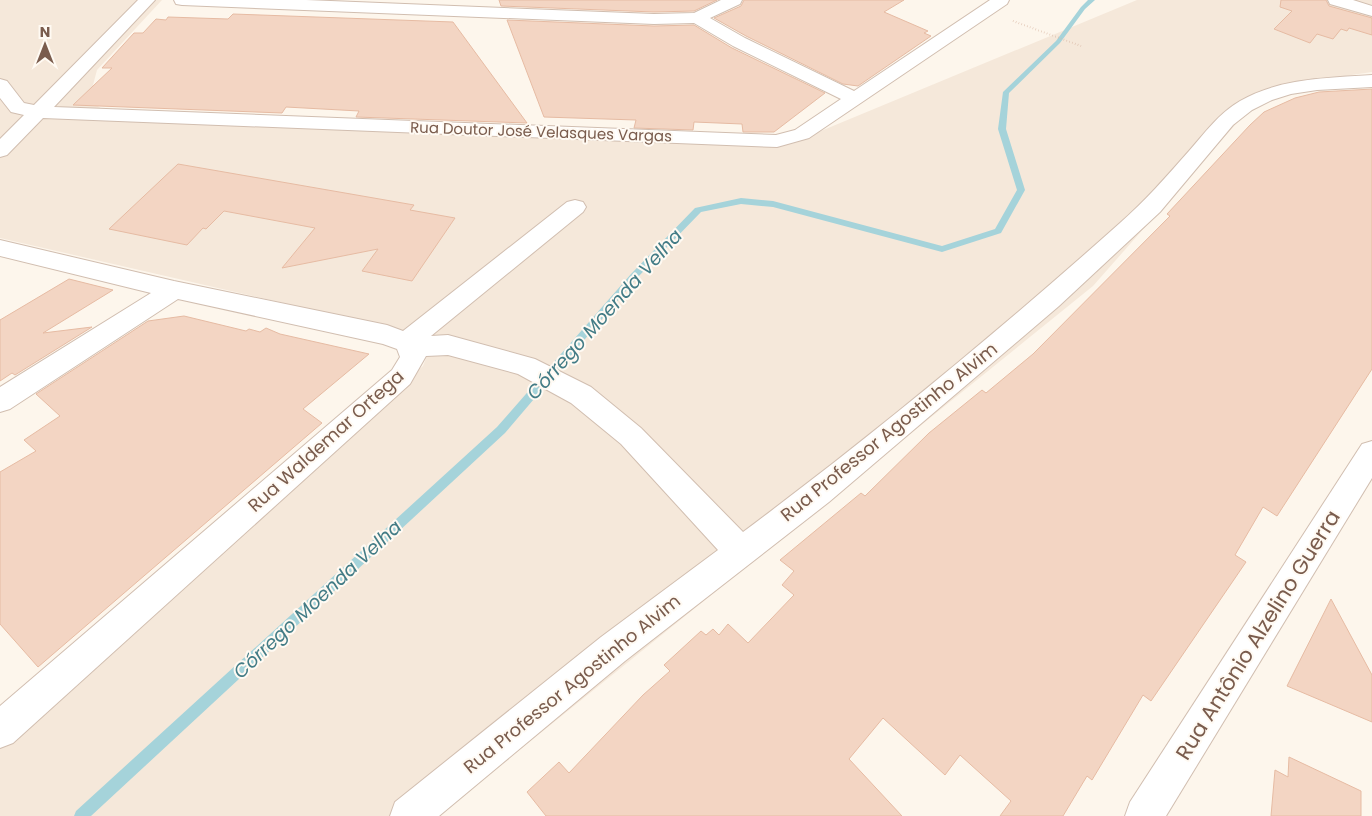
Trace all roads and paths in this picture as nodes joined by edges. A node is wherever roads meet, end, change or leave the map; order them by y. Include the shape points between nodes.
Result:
1 (147, 0) edge
2 (182, 0) edge
3 (471, 0) edge
4 (734, 0) edge
5 (1001, 0) edge
6 (1336, 0) edge
7 (1372, 11) edge
8 (447, 12) junction
9 (697, 18) junction
10 (1047, 34) dead end
11 (1081, 46) dead end
12 (1372, 81) edge
13 (0, 85) edge
14 (854, 98) junction
15 (40, 112) junction
16 (0, 151) edge
17 (575, 207) dead end
18 (0, 248) edge
19 (174, 290) junction
20 (409, 346) junction
21 (0, 401) edge
22 (1372, 453) edge
23 (740, 551) junction
24 (0, 730) edge
25 (409, 816) edge
26 (1144, 816) edge

1 - 15 street
2 - 8 street
3 - 8 street
4 - 9 street
5 - 14 street, Rua Doutor José Velasques Vargas
6 - 7 street
8 - 9 street
9 - 14 street
10 - 11 path
12 - 23 street, Rua Professor Agostinho Alvim via 1288,89 1245,106 1226,121 1152,207 1050,300 818,493
13 - 15 street, Rua Doutor José Velasques Vargas via 18,108
14 - 15 street, Rua Doutor José Velasques Vargas via 802,134 758,142
15 - 16 street
17 - 20 street
18 - 19 street, Rua Waldemar Ortega
19 - 20 street, Rua Waldemar Ortega via 387,335
19 - 21 street
20 - 23 street via 448,345 526,366 581,395 630,436
20 - 24 street, Rua Waldemar Ortega via 413,358 401,377
22 - 26 street, Rua Antônio Alzelino Guerra
23 - 25 street, Rua Professor Agostinho Alvim via 613,649

